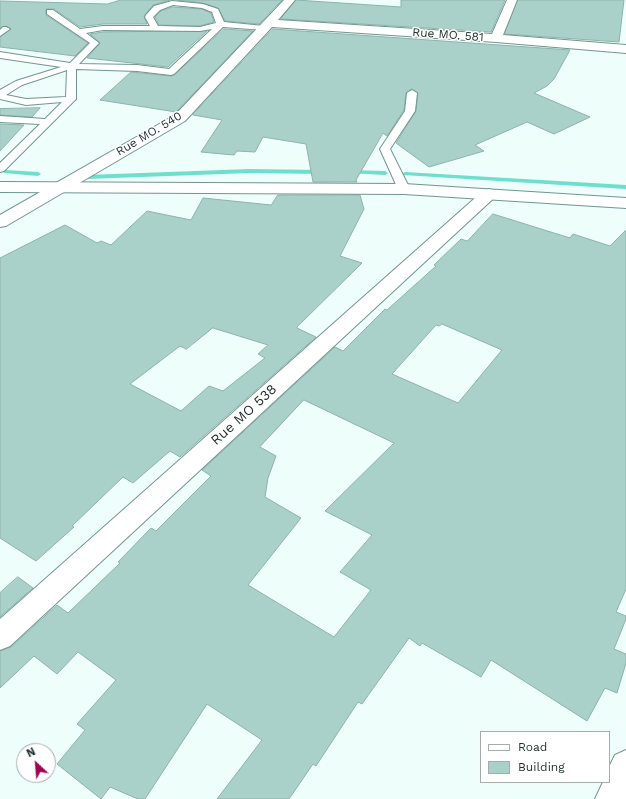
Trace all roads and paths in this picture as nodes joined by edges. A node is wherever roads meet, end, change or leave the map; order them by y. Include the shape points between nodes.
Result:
1 (290, 0) edge
2 (512, 0) edge
3 (50, 12) dead end
4 (221, 24) junction
5 (266, 25) junction
6 (155, 29) junction
7 (78, 32) junction
8 (496, 38) junction
9 (626, 49) edge
10 (0, 55) edge
11 (72, 66) junction
12 (412, 93) dead end
13 (0, 95) edge
14 (71, 99) junction
15 (0, 119) edge
16 (47, 122) junction
17 (0, 169) edge
18 (0, 186) edge
19 (58, 188) junction
20 (404, 189) junction
21 (489, 194) junction
22 (626, 203) edge
23 (0, 222) edge
24 (0, 637) edge
25 (626, 766) edge
26 (612, 799) edge

1 - 5 street, Rue MO. 540
2 - 8 street
3 - 7 lane
4 - 5 lane
4 - 6 lane via 200,30
4 - 6 lane via 214,11 203,6 172,3 157,8 149,17
4 - 11 lane via 171,72
5 - 8 street, Rue MO. 581
5 - 19 street, Rue MO. 540 via 180,118
6 - 7 lane via 103,28
7 - 11 lane via 96,43
8 - 9 street, Rue MO. 581
10 - 11 lane
11 - 13 lane via 18,84
11 - 14 lane
12 - 20 lane via 410,111 384,149
13 - 14 lane via 26,102
14 - 16 lane
15 - 16 lane
16 - 17 lane
18 - 19 street
19 - 20 street
19 - 23 street, Rue MO. 540
20 - 21 street
21 - 22 street
21 - 24 street, Rue MO 538
25 - 26 street

